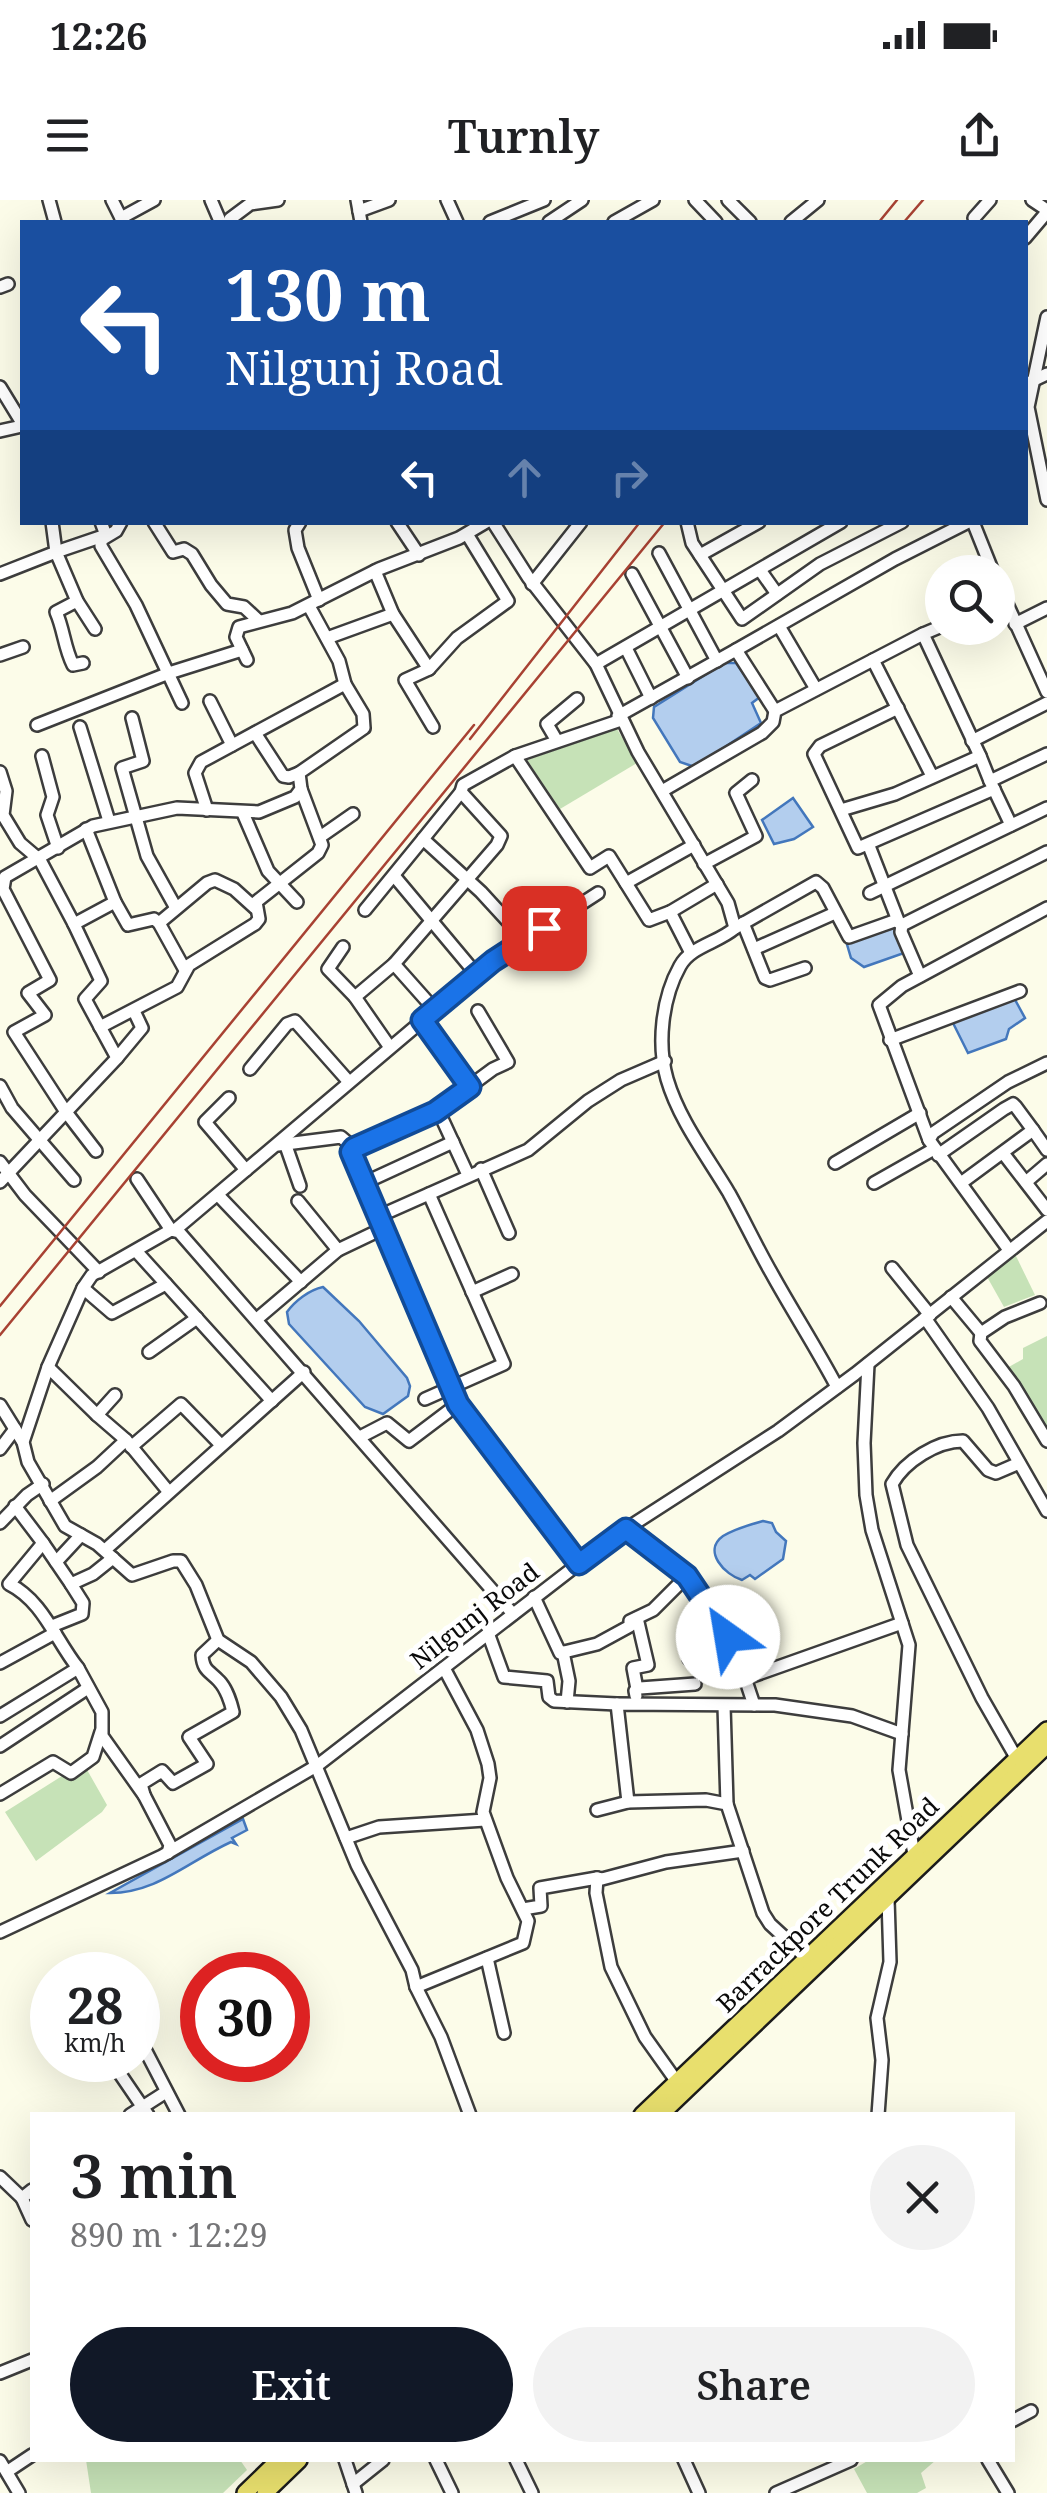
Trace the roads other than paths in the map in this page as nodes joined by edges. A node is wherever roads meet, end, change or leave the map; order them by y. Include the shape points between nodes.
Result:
1 (112, 200) edge
2 (154, 200) edge
3 (278, 200) edge
4 (389, 200) edge
5 (544, 200) edge
6 (582, 200) edge
7 (653, 200) edge
8 (696, 200) edge
9 (728, 200) edge
10 (990, 200) edge
11 (1032, 200) edge
12 (812, 202) edge
13 (631, 206) edge
14 (359, 211) edge
15 (1047, 211) edge
16 (974, 218) dead end
17 (122, 220) edge
18 (226, 220) edge
19 (495, 220) edge
20 (552, 220) edge
21 (714, 220) edge
22 (748, 220) edge
23 (793, 220) edge
24 (1028, 234) edge
25 (1047, 316) edge
26 (1047, 374) edge
27 (1032, 380) junction
28 (0, 387) edge
29 (1028, 398) edge
30 (1028, 416) edge
31 (20, 421) edge
32 (1047, 500) edge
33 (52, 525) edge
34 (102, 525) edge
35 (120, 525) edge
36 (160, 525) edge
37 (298, 525) edge
38 (400, 525) edge
39 (492, 525) edge
40 (496, 525) edge
41 (578, 525) edge
42 (687, 525) edge
43 (754, 525) edge
44 (836, 525) edge
45 (896, 525) edge
46 (964, 525) edge
47 (971, 525) edge
48 (466, 534) junction
49 (106, 536) junction
50 (56, 552) junction
51 (659, 552) dead end
52 (419, 555) junction
53 (700, 555) junction
54 (985, 555) edge
55 (760, 570) junction
56 (375, 571) junction
57 (0, 574) edge
58 (632, 574) dead end
59 (532, 584) junction
60 (723, 591) junction
61 (774, 596) junction
62 (77, 600) junction
63 (314, 603) junction
64 (1047, 608) edge
65 (691, 610) junction
66 (392, 614) junction
67 (258, 620) junction
68 (782, 624) junction
69 (1015, 624) edge
70 (660, 626) junction
71 (1015, 626) edge
72 (95, 629) dead end
73 (923, 634) joint
74 (327, 638) junction
75 (23, 646) dead end
76 (626, 648) junction
77 (736, 650) junction
78 (0, 654) edge
79 (873, 660) junction
80 (1047, 660) edge
81 (717, 661) junction
82 (82, 664) dead end
83 (596, 664) junction
84 (1034, 666) junction
85 (429, 670) junction
86 (169, 673) junction
87 (688, 678) junction
88 (346, 684) junction
89 (816, 689) junction
90 (1047, 692) edge
91 (651, 698) junction
92 (577, 699) dead end
93 (210, 701) dead end
94 (182, 703) dead end
95 (1047, 704) edge
96 (898, 708) junction
97 (775, 710) junction
98 (132, 718) dead end
99 (620, 718) junction
100 (37, 724) dead end
101 (80, 726) dead end
102 (433, 726) dead end
103 (254, 732) junction
104 (557, 741) junction
105 (972, 741) junction
106 (232, 745) junction
107 (1047, 754) edge
108 (42, 756) dead end
109 (515, 756) junction
110 (980, 756) junction
111 (0, 772) edge
112 (299, 773) junction
113 (932, 776) junction
114 (752, 780) dead end
115 (992, 785) junction
116 (301, 789) junction
117 (662, 791) junction
118 (461, 792) junction
119 (1047, 808) edge
120 (208, 810) junction
121 (841, 810) junction
122 (243, 813) junction
123 (353, 814) dead end
124 (134, 816) junction
125 (109, 821) junction
126 (1011, 825) junction
127 (86, 829) junction
128 (320, 837) junction
129 (422, 838) junction
130 (694, 845) junction
131 (869, 846) junction
132 (58, 848) junction
133 (1047, 852) edge
134 (40, 860) junction
135 (704, 864) junction
136 (395, 877) junction
137 (468, 879) junction
138 (278, 883) junction
139 (626, 884) junction
140 (717, 884) junction
141 (886, 886) junction
142 (2, 890) edge
143 (870, 893) dead end
144 (598, 894) dead end
145 (115, 902) junction
146 (297, 902) dead end
147 (176, 908) junction
148 (255, 908) junction
149 (1047, 908) edge
150 (365, 910) dead end
151 (670, 912) junction
152 (835, 913) junction
153 (433, 922) junction
154 (159, 923) junction
155 (74, 924) junction
156 (899, 924) junction
157 (739, 926) junction
158 (524, 940) junction
159 (343, 948) dead end
160 (754, 949) junction
161 (691, 952) junction
162 (394, 964) junction
163 (805, 968) dead end
164 (185, 970) junction
165 (477, 974) junction
166 (920, 976) junction
167 (1020, 991) dead end
168 (354, 997) junction
169 (434, 1009) junction
170 (134, 1011) junction
171 (478, 1011) dead end
172 (422, 1020) junction
173 (100, 1027) junction
174 (890, 1040) junction
175 (390, 1046) junction
176 (117, 1058) junction
177 (664, 1062) junction
178 (250, 1069) dead end
179 (1045, 1069) edge
180 (348, 1082) junction
181 (0, 1086) edge
182 (470, 1087) junction
183 (229, 1098) dead end
184 (438, 1110) junction
185 (66, 1112) junction
186 (920, 1112) junction
187 (1033, 1130) junction
188 (39, 1140) junction
189 (452, 1142) junction
190 (280, 1144) junction
191 (354, 1148) junction
192 (934, 1148) junction
193 (1047, 1150) edge
194 (96, 1152) dead end
195 (1003, 1153) junction
196 (0, 1162) edge
197 (835, 1163) dead end
198 (1047, 1164) edge
199 (481, 1169) junction
200 (246, 1170) junction
201 (468, 1175) junction
202 (4, 1177) edge
203 (74, 1180) dead end
204 (137, 1180) dead end
205 (1026, 1182) junction
206 (364, 1183) junction
207 (874, 1183) dead end
208 (961, 1184) junction
209 (300, 1186) dead end
210 (429, 1194) junction
211 (218, 1195) junction
212 (298, 1201) dead end
213 (1047, 1210) edge
214 (1047, 1221) edge
215 (380, 1223) junction
216 (173, 1230) junction
217 (509, 1233) dead end
218 (338, 1250) junction
219 (1009, 1250) junction
220 (137, 1252) junction
221 (892, 1268) dead end
222 (99, 1272) junction
223 (512, 1274) dead end
224 (301, 1282) junction
225 (166, 1284) junction
226 (83, 1288) junction
227 (472, 1292) junction
228 (951, 1297) junction
229 (1040, 1302) dead end
230 (928, 1317) junction
231 (197, 1318) junction
232 (257, 1319) junction
233 (981, 1333) junction
234 (150, 1352) dead end
235 (868, 1364) junction
236 (48, 1366) junction
237 (304, 1372) junction
238 (451, 1388) junction
239 (837, 1388) junction
240 (116, 1395) dead end
241 (425, 1399) dead end
242 (272, 1400) junction
243 (458, 1404) junction
244 (0, 1405) edge
245 (97, 1415) junction
246 (15, 1429) junction
247 (360, 1437) junction
248 (23, 1442) junction
249 (1047, 1442) edge
250 (128, 1444) junction
251 (221, 1444) junction
252 (0, 1449) edge
253 (1019, 1463) junction
254 (42, 1484) junction
255 (168, 1491) junction
256 (50, 1501) junction
257 (15, 1506) junction
258 (1047, 1511) edge
259 (0, 1524) edge
260 (626, 1529) junction
261 (81, 1535) junction
262 (43, 1543) junction
263 (109, 1554) junction
264 (56, 1562) junction
265 (579, 1564) junction
266 (687, 1576) junction
267 (71, 1584) junction
268 (4, 1589) edge
269 (534, 1597) junction
270 (513, 1614) junction
271 (637, 1618) junction
272 (902, 1623) junction
273 (53, 1629) junction
274 (488, 1633) junction
275 (728, 1637) junction
276 (218, 1640) junction
277 (562, 1652) junction
278 (688, 1659) dead end
279 (0, 1663) edge
280 (78, 1668) junction
281 (444, 1668) junction
282 (744, 1680) junction
283 (695, 1684) dead end
284 (88, 1688) junction
285 (636, 1690) junction
286 (567, 1702) junction
287 (616, 1704) junction
288 (754, 1704) junction
289 (637, 1706) junction
290 (724, 1706) junction
291 (0, 1719) edge
292 (102, 1728) junction
293 (1047, 1730) edge
294 (902, 1734) junction
295 (12, 1738) junction
296 (1047, 1745) edge
297 (0, 1746) edge
298 (1017, 1759) junction
299 (318, 1766) junction
300 (0, 1794) edge
301 (144, 1795) junction
302 (628, 1802) junction
303 (727, 1804) junction
304 (596, 1810) dead end
305 (486, 1820) junction
306 (346, 1838) junction
307 (743, 1851) junction
308 (168, 1852) junction
309 (917, 1862) junction
310 (597, 1878) junction
311 (888, 1898) junction
312 (522, 1909) junction
313 (0, 1932) edge
314 (486, 1958) junction
315 (807, 1958) junction
316 (416, 1987) junction
317 (504, 2034) dead end
318 (160, 2080) edge
319 (126, 2082) edge
320 (676, 2082) junction
321 (166, 2092) junction
322 (146, 2110) edge
323 (177, 2112) edge
324 (469, 2112) edge
325 (645, 2112) edge
326 (663, 2112) edge
327 (878, 2112) edge
328 (0, 2177) edge
329 (27, 2194) edge
330 (30, 2361) edge
331 (0, 2374) edge
332 (1032, 2411) dead end
333 (1015, 2420) edge
334 (30, 2455) edge
335 (278, 2462) edge
336 (296, 2462) edge
337 (346, 2462) edge
338 (381, 2462) edge
339 (437, 2462) edge
340 (517, 2462) edge
341 (685, 2462) edge
342 (847, 2462) edge
343 (989, 2462) edge
344 (4, 2466) edge
345 (808, 2480) junction
346 (354, 2489) edge
347 (19, 2493) edge
348 (245, 2493) edge
349 (265, 2493) edge
350 (452, 2493) edge
351 (532, 2493) edge
352 (699, 2493) edge
353 (776, 2493) edge
354 (814, 2493) edge
355 (1008, 2493) edge

1 - 17 street
2 - 17 street
3 - 18 street via 250,204
4 - 14 street
5 - 19 street
6 - 20 street
7 - 13 street
8 - 21 street
9 - 22 street
10 - 16 street
11 - 15 street
12 - 23 street
15 - 24 street
25 - 27 street
26 - 27 street
27 - 29 street
28 - 31 street
30 - 32 street
33 - 50 street
34 - 49 street
35 - 49 street
36 - 67 street via 173,552 192,554 228,604
37 - 63 street
38 - 52 street
39 - 48 street
40 - 59 street
41 - 59 street
42 - 53 street
43 - 53 street
44 - 55 street
45 - 61 street
46 - 68 street
47 - 54 street
48 - 52 street
48 - 85 street via 508,601 457,638
49 - 50 street
49 - 86 street via 101,546
50 - 57 street
50 - 62 street
51 - 65 street
52 - 56 street
53 - 60 street
55 - 60 street
55 - 61 street
56 - 63 street
56 - 66 street
58 - 70 street
59 - 83 street
60 - 61 street via 742,619
60 - 65 street
61 - 68 street
62 - 72 street
62 - 82 street via 56,612 66,651 73,665
63 - 67 street
63 - 74 street
64 - 69 street
65 - 70 street
65 - 81 street
66 - 74 street
66 - 85 street
67 - 86 street via 236,630 245,655
68 - 77 street
68 - 89 street
70 - 76 street
70 - 87 street
71 - 84 street
73 - 79 street
73 - 105 street
74 - 88 street
75 - 78 street
76 - 83 street
76 - 91 street
77 - 81 street
77 - 97 street
79 - 89 street
79 - 96 street
80 - 84 street
81 - 87 street
83 - 99 street
84 - 90 street
85 - 102 street via 406,680
86 - 94 street
86 - 100 street
87 - 91 street
88 - 103 street
88 - 112 street via 364,728
89 - 97 street
91 - 99 street
92 - 104 street via 547,724
93 - 106 street
95 - 105 street
96 - 113 street
96 - 121 street via 816,750
97 - 117 street via 762,733
98 - 124 street via 143,761 122,768
99 - 104 street
99 - 117 street
101 - 125 street
103 - 106 street
103 - 112 street via 279,772 289,778
104 - 109 street
105 - 110 street
106 - 120 street via 196,766
107 - 115 street
108 - 132 street via 53,797 47,814
109 - 118 street
109 - 139 street via 590,868 609,856
110 - 113 street
110 - 115 street
111 - 134 street via 3,816
112 - 116 street
113 - 121 street
114 - 135 street via 736,793 756,836
115 - 126 street
115 - 131 street
116 - 122 street via 274,807
116 - 128 street
117 - 130 street
118 - 129 street
118 - 137 street via 501,836
119 - 126 street
120 - 122 street
120 - 124 street
121 - 131 street via 854,844
122 - 138 street
123 - 128 street
124 - 125 street
124 - 147 street via 154,872
125 - 127 street
126 - 141 street
127 - 132 street
127 - 145 street
128 - 138 street via 318,852
129 - 136 street
129 - 137 street
130 - 135 street
130 - 139 street
131 - 141 street
132 - 134 street
133 - 156 street
134 - 142 street via 8,874
134 - 155 street
135 - 140 street
136 - 150 street
136 - 153 street
137 - 153 street
137 - 158 street
138 - 146 street
138 - 148 street
139 - 151 street via 650,920
140 - 151 street
140 - 157 street
141 - 143 street
141 - 156 street
142 - 185 street via 50,980 28,992 44,1015 14,1032
144 - 158 street
145 - 154 street via 128,926
145 - 155 street
147 - 148 street via 215,880
147 - 154 street
148 - 164 street via 256,924
149 - 166 street
151 - 161 street
152 - 156 street via 849,937
152 - 157 street via 816,882
152 - 160 street
153 - 162 street
153 - 165 street
154 - 164 street
155 - 173 street via 100,982 84,999
156 - 166 street
157 - 160 street
157 - 161 street
158 - 165 street
159 - 168 street via 328,969
160 - 163 street via 770,980
161 - 177 street via 665,1010
162 - 168 street
162 - 169 street
164 - 170 street via 177,987
165 - 169 street
166 - 174 street via 879,1005
167 - 174 street
168 - 175 street
169 - 172 street
170 - 173 street
170 - 176 street via 142,1028
171 - 182 street via 508,1062
172 - 175 street
172 - 182 street
173 - 176 street
174 - 186 street
175 - 180 street
176 - 185 street
177 - 199 street via 588,1100 528,1150
177 - 239 street via 682,1117
178 - 180 street via 295,1021
179 - 192 street via 978,1100 933,1132
180 - 190 street
181 - 188 street
182 - 184 street
183 - 200 street via 205,1122
184 - 189 street
184 - 191 street
185 - 188 street
185 - 194 street
186 - 192 street
186 - 197 street
187 - 192 street via 1012,1104
187 - 193 street
187 - 195 street
188 - 202 street
188 - 203 street
189 - 201 street
189 - 206 street
190 - 191 street via 340,1136
190 - 200 street
190 - 209 street
191 - 206 street
192 - 207 street
192 - 208 street
195 - 205 street
195 - 208 street
196 - 202 street
198 - 205 street
199 - 201 street
199 - 217 street
200 - 211 street
201 - 210 street
202 - 222 street
204 - 216 street
205 - 213 street
206 - 215 street
208 - 219 street
210 - 215 street
210 - 227 street
211 - 216 street
211 - 224 street
212 - 218 street
214 - 219 street, Nilgunj Road
215 - 218 street
215 - 238 street
216 - 220 street
216 - 232 street
218 - 224 street
219 - 228 street, Nilgunj Road
220 - 222 street
220 - 225 street
221 - 230 street
222 - 226 street
223 - 227 street
224 - 232 street
225 - 226 street via 112,1313
225 - 231 street
226 - 236 street
227 - 238 street via 504,1364
228 - 230 street, Nilgunj Road
228 - 233 street
229 - 233 street
230 - 235 street, Nilgunj Road
230 - 253 street
231 - 234 street
231 - 242 street
232 - 237 street
233 - 249 street via 984,1350
235 - 239 street, Nilgunj Road
235 - 272 street via 866,1495
236 - 245 street
236 - 248 street
237 - 242 street
237 - 247 street
238 - 241 street
238 - 243 street
239 - 260 street, Nilgunj Road
240 - 245 street
242 - 251 street
243 - 247 street via 409,1441 388,1423
243 - 265 street
244 - 246 street
245 - 250 street
246 - 248 street
246 - 252 street
247 - 270 street
248 - 254 street
250 - 251 street via 181,1404
250 - 255 street
250 - 256 street
251 - 255 street
253 - 258 street
253 - 298 street via 996,1473 963,1440 947,1441 906,1466 892,1484 907,1545
254 - 256 street
254 - 257 street
255 - 263 street
256 - 261 street via 65,1526
257 - 259 street
257 - 262 street
260 - 265 street, Nilgunj Road
260 - 266 street
261 - 263 street
261 - 264 street
262 - 264 street
262 - 268 street
263 - 267 street via 94,1574
263 - 276 street via 132,1576 182,1561
264 - 267 street
265 - 269 street, Nilgunj Road
266 - 271 street
266 - 275 street
267 - 273 street via 82,1614
268 - 273 street via 35,1605
269 - 270 street, Nilgunj Road
269 - 277 street
270 - 274 street, Nilgunj Road
271 - 277 street via 609,1640
271 - 285 street via 648,1664 632,1668
272 - 282 street
272 - 294 street via 909,1645
273 - 279 street
273 - 280 street
274 - 281 street, Nilgunj Road
274 - 286 street via 504,1677 547,1681 551,1700
275 - 278 street
275 - 282 street
276 - 299 street via 250,1662 280,1697
276 - 301 street via 202,1663 220,1682 233,1712 189,1738 206,1764 173,1783 162,1771 141,1784
277 - 286 street
280 - 284 street
280 - 291 street
281 - 299 street, Nilgunj Road
281 - 305 street via 488,1764
282 - 288 street
283 - 285 street
284 - 292 street via 102,1712
284 - 295 street
285 - 289 street
286 - 287 street
287 - 289 street
287 - 302 street
288 - 290 street
288 - 294 street via 852,1716
289 - 290 street
290 - 303 street
291 - 295 street
292 - 300 street via 93,1757 71,1773 53,1762
292 - 301 street
293 - 298 main road, Barrackpore Trunk Road
294 - 309 street via 899,1770
295 - 297 street
296 - 309 main road, Barrackpore Trunk Road
298 - 309 main road, Barrackpore Trunk Road
299 - 306 street
299 - 308 street, Nilgunj Road
301 - 308 street
302 - 303 street
302 - 304 street
303 - 307 street
305 - 306 street via 379,1828
305 - 312 street
306 - 316 street
307 - 310 street
307 - 315 street via 770,1924
308 - 313 street, Nilgunj Road
309 - 311 main road, Barrackpore Trunk Road
309 - 315 main road, Barrackpore Trunk Road
310 - 312 street via 540,1888 541,1906
310 - 320 street via 611,1967
311 - 326 main road, Barrackpore Trunk Road
311 - 327 street via 890,1962 877,2018
312 - 314 street via 526,1939
314 - 316 street
314 - 317 street
315 - 320 main road, Barrackpore Trunk Road
316 - 324 street
318 - 321 street
319 - 322 street
320 - 325 main road, Barrackpore Trunk Road
321 - 322 street
321 - 323 street
328 - 329 street
330 - 331 street
332 - 333 street
334 - 344 street
335 - 348 main road
336 - 349 main road
337 - 346 street
338 - 346 street
339 - 350 street
340 - 351 street
341 - 352 street
342 - 345 street
343 - 355 street
344 - 347 street
345 - 353 street
345 - 354 street

